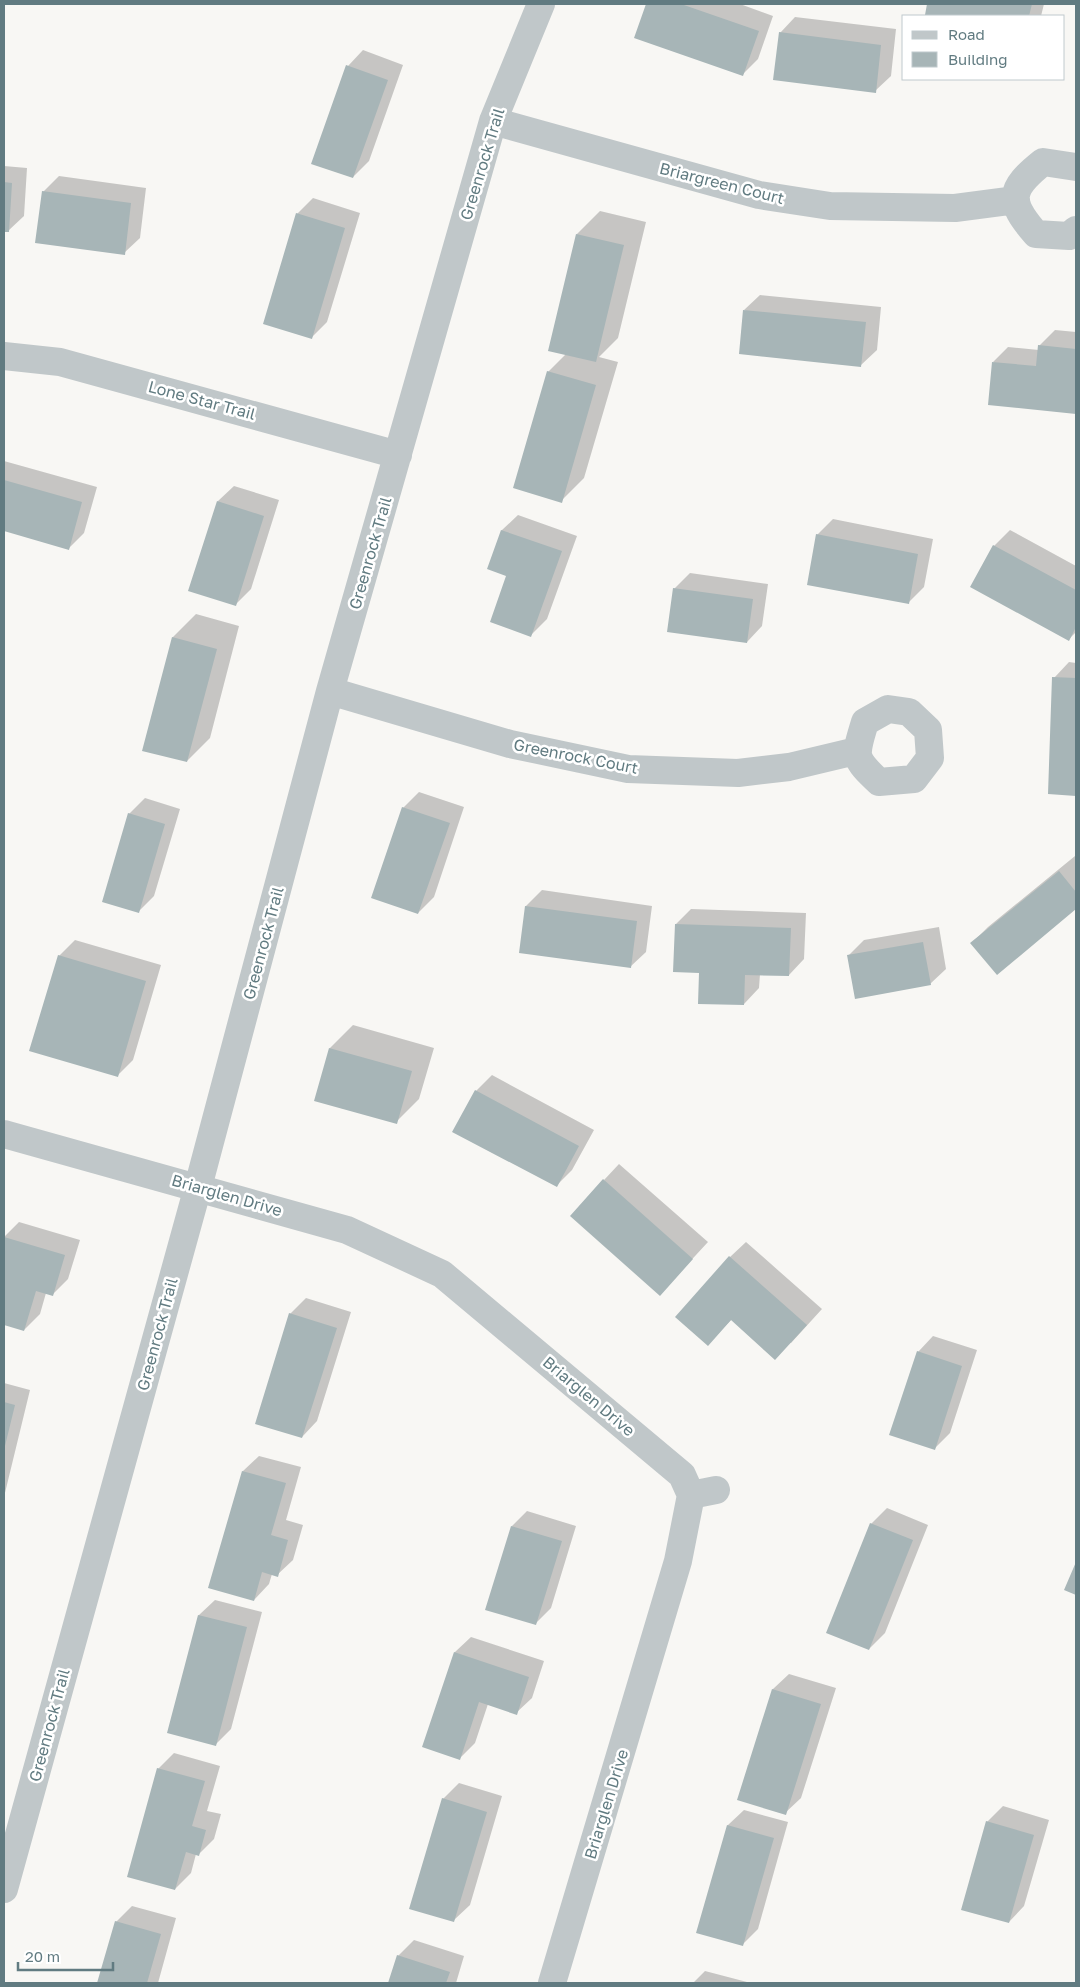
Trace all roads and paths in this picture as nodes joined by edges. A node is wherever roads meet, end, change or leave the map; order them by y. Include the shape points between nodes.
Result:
1 (541, 4) edge
2 (493, 121) junction
3 (1076, 167) edge
4 (1016, 200) junction
5 (1076, 230) edge
6 (4, 356) edge
7 (398, 455) junction
8 (330, 691) junction
9 (856, 751) dead end
10 (4, 1134) edge
11 (198, 1187) junction
12 (4, 1889) edge
13 (552, 1983) edge

1 - 2 street, Greenrock Trail
2 - 4 street, Briargreen Court via 758,195 839,206 955,208
2 - 7 street, Greenrock Trail
3 - 4 street via 1043,162 1022,179
4 - 5 street via 1018,214 1036,234 1069,236
6 - 7 street, Lone Star Trail via 60,362
7 - 8 street, Greenrock Trail
8 - 9 street, Greenrock Court via 510,744 628,769 738,773 789,767
8 - 11 street, Greenrock Trail
10 - 11 street, Briarglen Drive
11 - 12 street, Greenrock Trail
11 - 13 street, Briarglen Drive via 347,1230 442,1274 703,1493 678,1562

